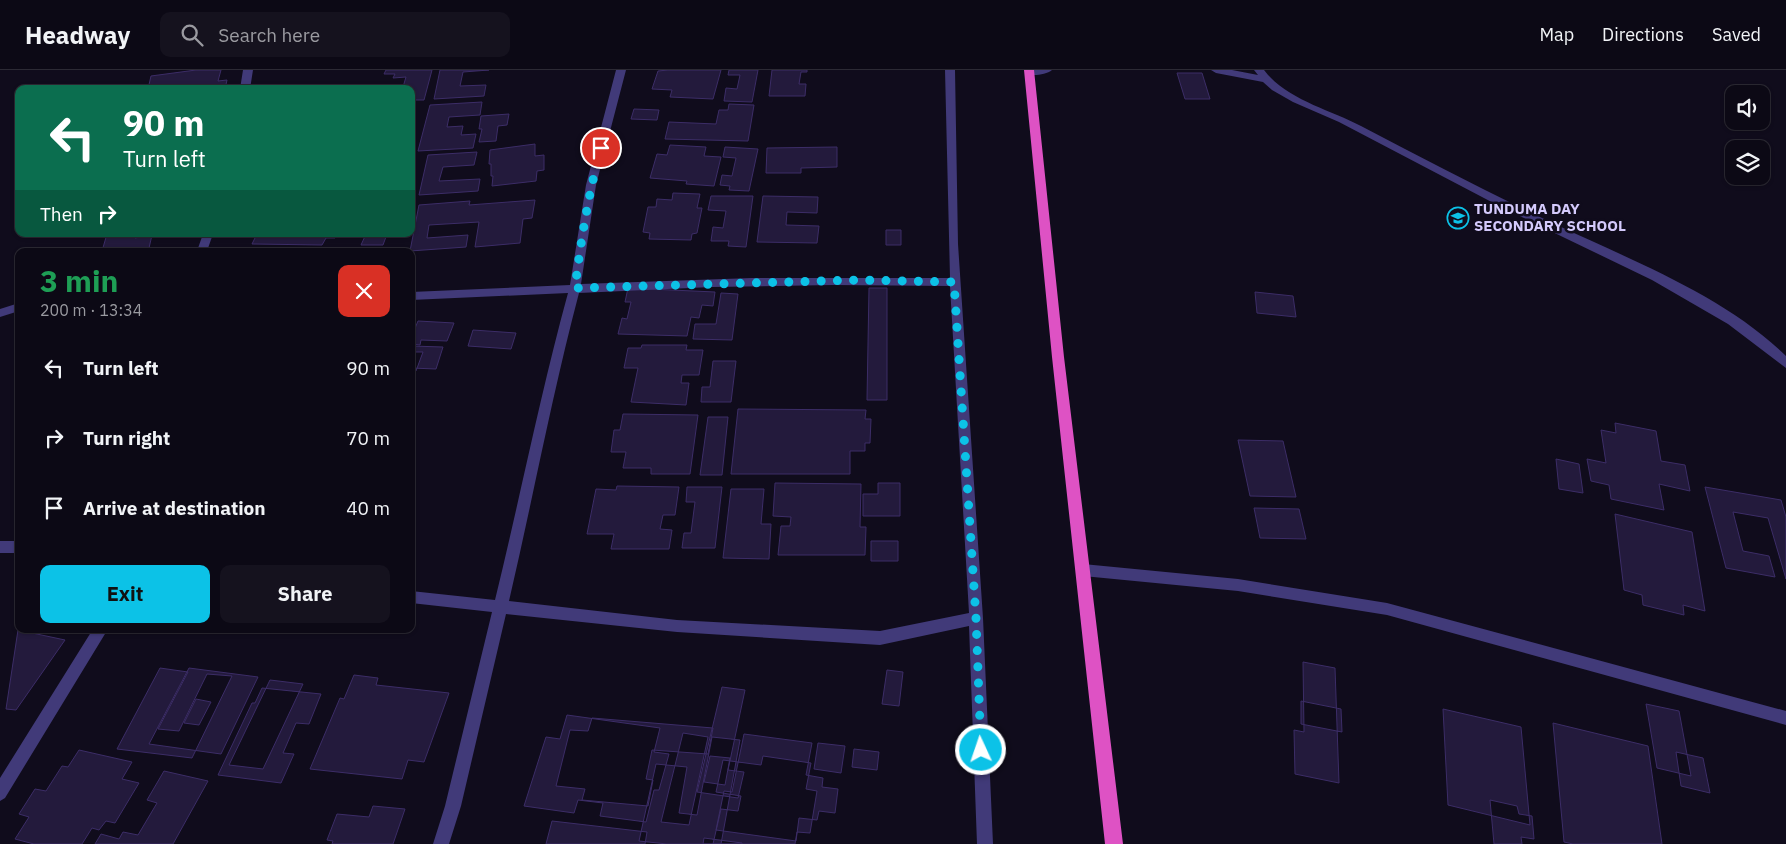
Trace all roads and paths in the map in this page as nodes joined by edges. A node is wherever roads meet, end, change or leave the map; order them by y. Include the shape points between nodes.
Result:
1 (248, 70) edge
2 (621, 70) edge
3 (950, 70) edge
4 (1047, 70) edge
5 (1216, 70) edge
6 (1029, 71) edge
7 (1262, 75) edge
8 (246, 85) edge
9 (954, 282) junction
10 (575, 288) junction
11 (415, 296) edge
12 (15, 308) edge
13 (0, 313) edge
14 (1786, 363) edge
15 (0, 547) edge
16 (15, 547) edge
17 (1083, 570) junction
18 (415, 597) edge
19 (500, 607) junction
20 (976, 618) junction
21 (98, 633) edge
22 (1786, 718) edge
23 (0, 793) edge
24 (441, 844) edge
25 (985, 844) edge
26 (1114, 844) edge

1 - 8 street
2 - 10 street via 591,185
3 - 9 street
4 - 6 street
5 - 7 street
6 - 17 highway
7 - 14 street via 1282,92 1530,217 1651,273 1739,323
9 - 10 street via 858,280
9 - 20 street
10 - 11 street via 489,295
10 - 19 street via 551,376
12 - 13 street
15 - 16 street
17 - 22 street via 1238,585 1387,609
17 - 26 highway
18 - 19 street
19 - 20 street via 677,626 880,638
19 - 24 street
20 - 25 street
21 - 23 street

